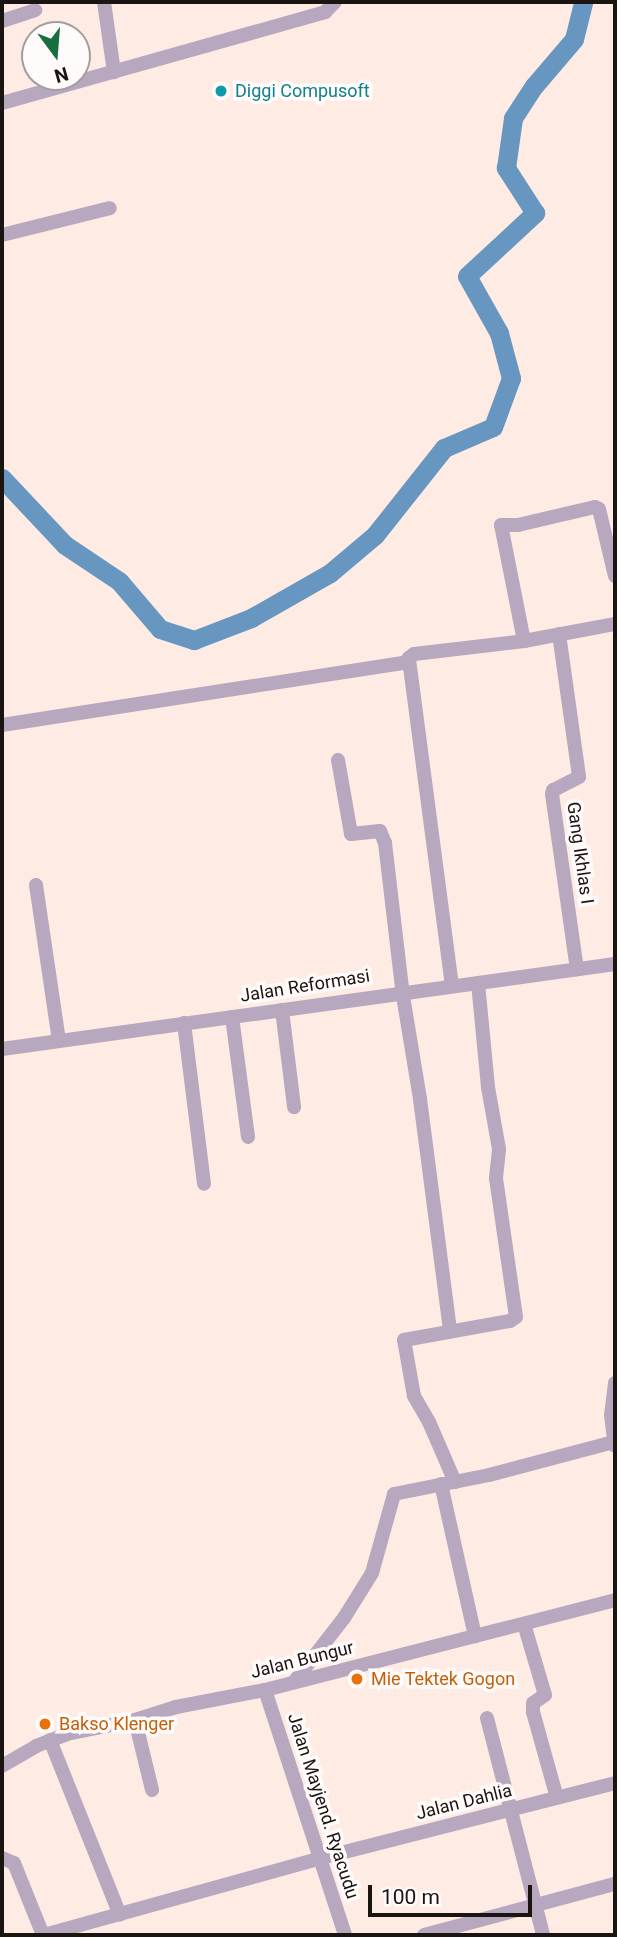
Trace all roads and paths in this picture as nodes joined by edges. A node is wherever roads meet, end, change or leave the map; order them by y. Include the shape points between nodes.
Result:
1 (104, 2) edge
2 (335, 2) edge
3 (35, 10) dead end
4 (2, 21) edge
5 (114, 72) junction
6 (2, 103) edge
7 (110, 208) dead end
8 (2, 235) edge
9 (615, 576) edge
10 (615, 624) edge
11 (559, 634) junction
12 (524, 641) junction
13 (409, 662) junction
14 (2, 725) edge
15 (338, 760) dead end
16 (36, 886) dead end
17 (615, 964) edge
18 (577, 969) junction
19 (478, 983) junction
20 (452, 986) junction
21 (403, 990) junction
22 (282, 1010) junction
23 (232, 1017) junction
24 (184, 1023) junction
25 (59, 1040) junction
26 (2, 1049) edge
27 (294, 1107) dead end
28 (248, 1137) dead end
29 (204, 1185) dead end
30 (450, 1331) junction
31 (615, 1383) edge
32 (614, 1439) edge
33 (448, 1483) junction
34 (615, 1600) edge
35 (524, 1624) junction
36 (475, 1636) junction
37 (294, 1682) junction
38 (265, 1690) junction
39 (487, 1718) dead end
40 (135, 1720) junction
41 (50, 1740) junction
42 (2, 1766) edge
43 (615, 1783) edge
44 (152, 1790) dead end
45 (557, 1798) junction
46 (509, 1811) junction
47 (2, 1858) edge
48 (321, 1858) junction
49 (615, 1884) edge
50 (535, 1905) junction
51 (120, 1915) junction
52 (100, 1920) junction
53 (44, 1935) edge
54 (105, 1935) edge
55 (345, 1935) edge
56 (424, 1935) edge
57 (543, 1935) edge

1 - 5 street
2 - 5 street via 325,12
3 - 4 street
5 - 6 street
7 - 8 street
9 - 12 street via 595,507 501,525
10 - 11 street
11 - 12 street
11 - 18 street, Gang Ikhlas I via 579,777 552,794
12 - 13 street via 414,654
13 - 14 street
13 - 20 street
15 - 21 street via 351,835 380,831 384,835
16 - 25 street
17 - 18 street, Jalan Reformasi
18 - 19 street, Jalan Reformasi
19 - 20 street, Jalan Reformasi
19 - 30 street via 499,1149 496,1178 516,1317
20 - 21 street, Jalan Reformasi
21 - 22 street, Jalan Reformasi
21 - 30 street
22 - 23 street, Jalan Reformasi
22 - 27 street
23 - 24 street, Jalan Reformasi
23 - 28 street
24 - 25 street, Jalan Reformasi
24 - 29 street
25 - 26 street, Jalan Reformasi
30 - 33 street via 404,1340 415,1396 429,1422
31 - 32 street
32 - 33 street
33 - 36 street
33 - 37 street via 394,1494 372,1573
34 - 35 street, Jalan Bungur
35 - 36 street, Jalan Bungur
35 - 45 street via 545,1695 533,1703 533,1712
36 - 37 street, Jalan Bungur
37 - 38 street, Jalan Bungur
38 - 40 street, Jalan Bungur
38 - 48 street, Jalan Mayjend. Ryacudu
39 - 46 street
40 - 41 street, Jalan Bungur
40 - 44 street
41 - 42 street, Jalan Bungur
41 - 51 street
43 - 45 street, Jalan Dahlia
45 - 46 street, Jalan Dahlia
46 - 48 street, Jalan Dahlia
46 - 50 street
47 - 53 street via 14,1863
48 - 51 street, Jalan Dahlia
48 - 55 street, Jalan Mayjend. Ryacudu
49 - 50 street
50 - 56 street
50 - 57 street
51 - 52 street, Jalan Dahlia
52 - 53 street, Jalan Dahlia
52 - 54 street

